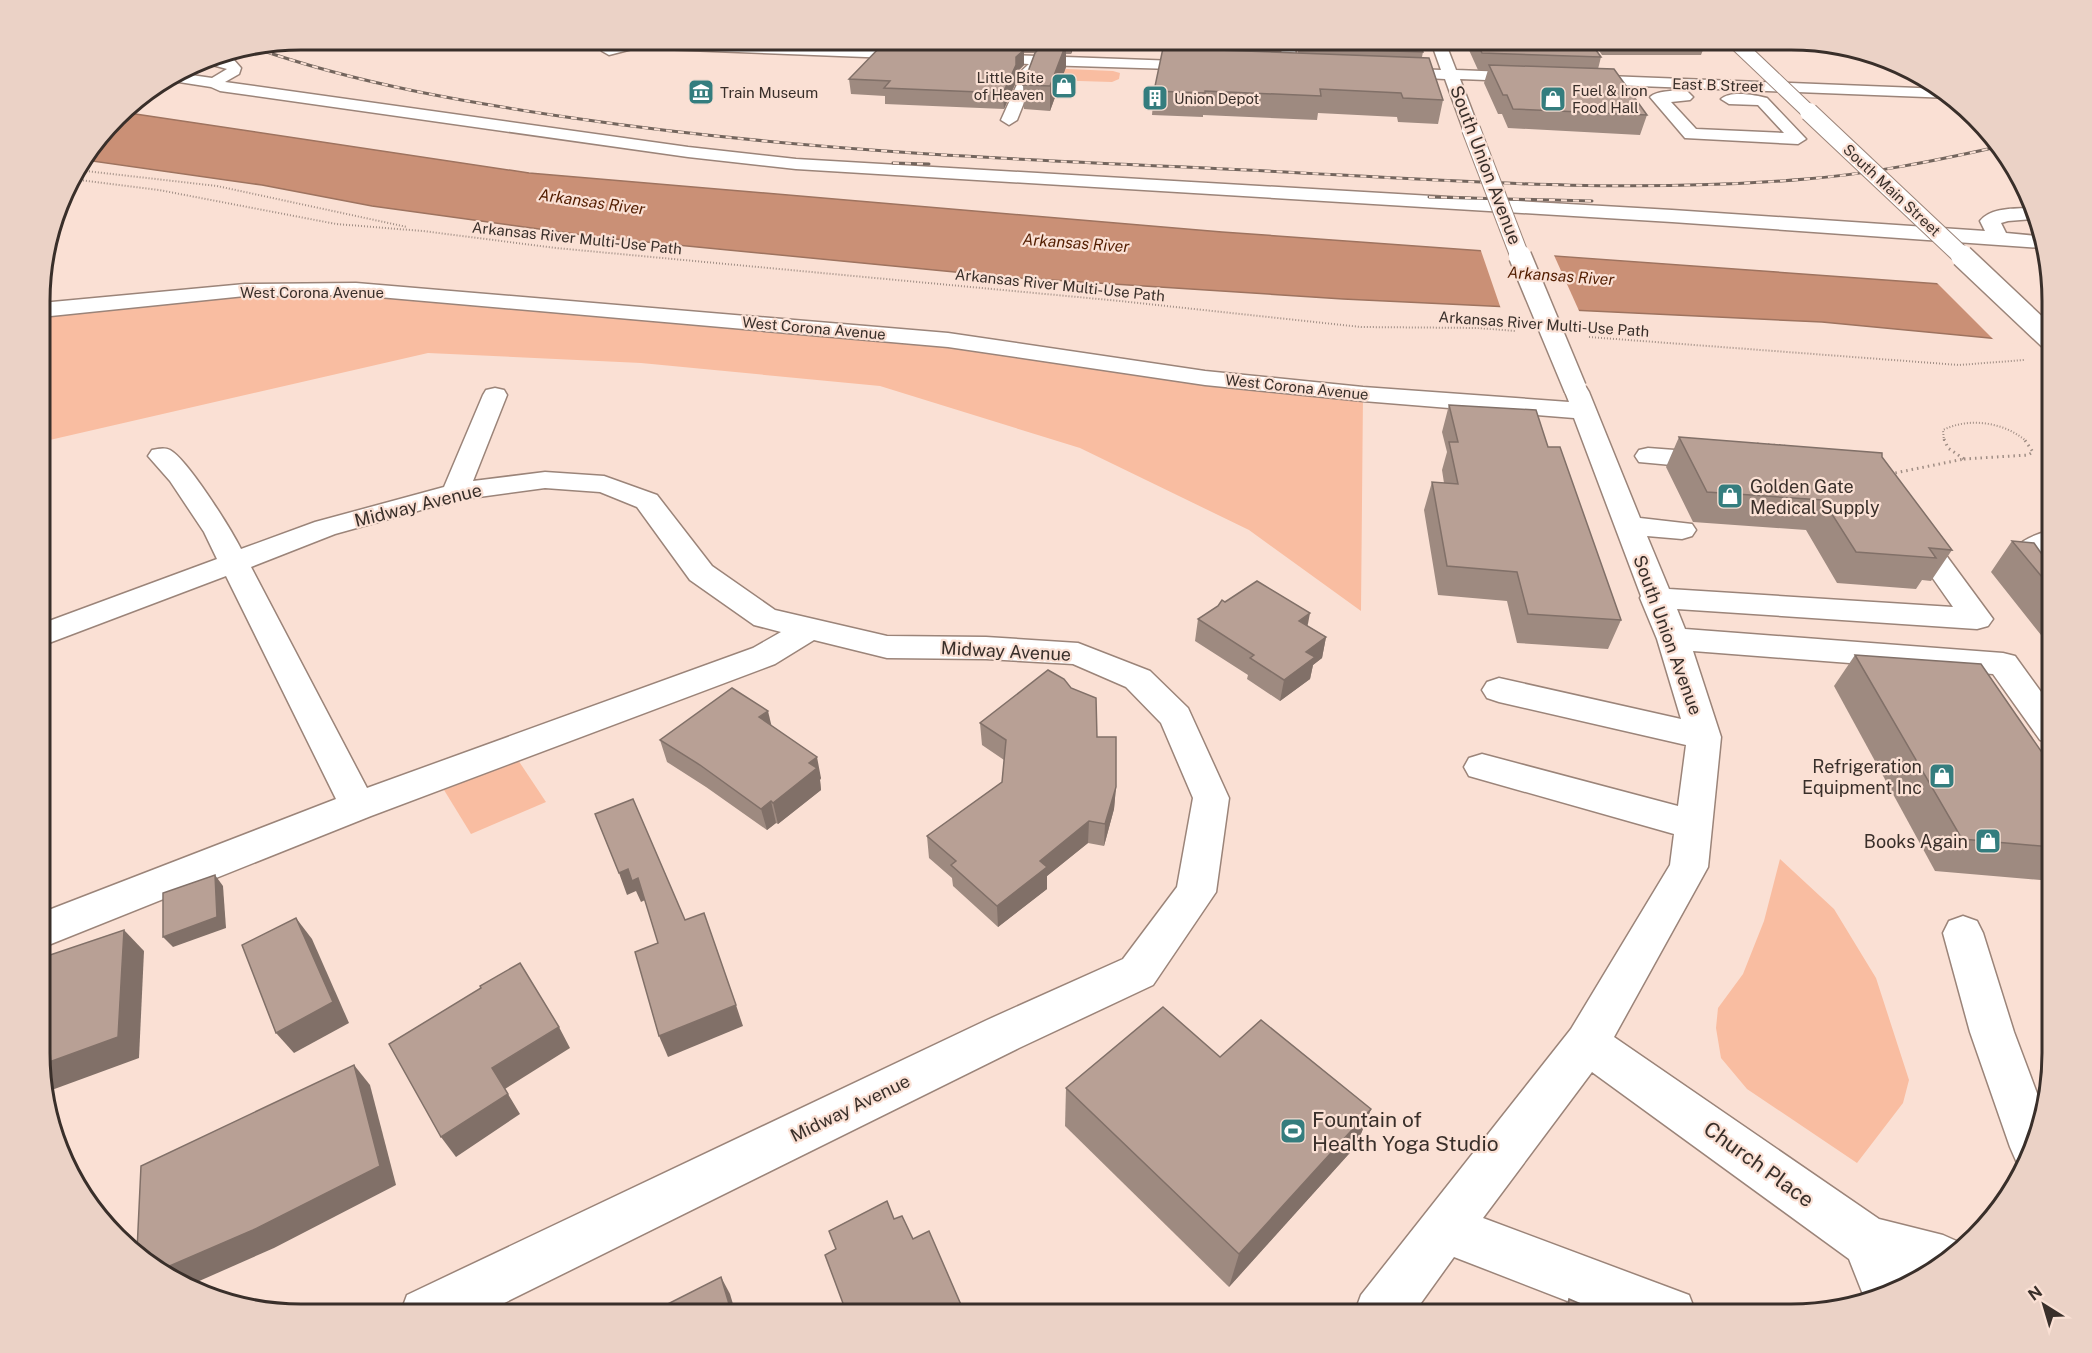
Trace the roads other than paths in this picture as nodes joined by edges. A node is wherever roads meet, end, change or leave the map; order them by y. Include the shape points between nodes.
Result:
1 (613, 50) edge
2 (782, 50) edge
3 (1132, 50) edge
4 (1288, 50) edge
5 (1442, 50) edge
6 (1744, 50) edge
7 (609, 51) dead end
8 (927, 56) edge
9 (961, 57) edge
10 (1039, 60) junction
11 (223, 62) edge
12 (1128, 63) junction
13 (1218, 66) edge
14 (1289, 69) edge
15 (1369, 72) edge
16 (1452, 75) junction
17 (183, 79) edge
18 (215, 83) junction
19 (1673, 84) junction
20 (1933, 93) edge
21 (1686, 98) junction
22 (1009, 120) dead end
23 (2027, 214) edge
24 (1996, 238) junction
25 (2036, 242) edge
26 (50, 309) edge
27 (2042, 332) edge
28 (495, 394) dead end
29 (1580, 400) junction
30 (1746, 453) edge
31 (161, 456) dead end
32 (1648, 456) dead end
33 (455, 492) junction
34 (1895, 505) edge
35 (1628, 526) junction
36 (1682, 530) dead end
37 (2042, 542) edge
38 (235, 563) junction
39 (2030, 575) edge
40 (1655, 598) junction
41 (809, 629) junction
42 (50, 633) edge
43 (1673, 639) junction
44 (1499, 690) dead end
45 (2042, 717) edge
46 (1704, 737) junction
47 (1482, 767) dead end
48 (358, 806) junction
49 (1694, 825) junction
50 (50, 927) edge
51 (1964, 933) dead end
52 (1587, 1043) junction
53 (2029, 1133) edge
54 (1445, 1228) junction
55 (1868, 1242) junction
56 (1935, 1258) edge
57 (1885, 1285) edge
58 (447, 1304) edge
59 (1388, 1304) edge
60 (1644, 1304) edge

1 - 7 street
2 - 8 street
3 - 12 street
4 - 14 street
5 - 16 street, South Union Avenue
6 - 27 street, South Main Street, bridge
9 - 10 street
10 - 12 street
10 - 22 street via 1025,74
11 - 18 street via 234,71
12 - 13 street
15 - 16 street, East B Street
16 - 19 street, East B Street
16 - 29 street, South Union Avenue, bridge via 1534,293
17 - 18 street
18 - 24 street via 678,151 796,164
19 - 20 street, East B Street
19 - 21 street
21 - 21 street via 1658,96 1691,134 1798,139 1761,100
23 - 24 street via 2005,215 1990,221
24 - 25 street
26 - 29 street, West Corona Avenue via 245,290 356,289 948,340 1204,378 1363,394
28 - 33 street
29 - 35 street, South Union Avenue
30 - 32 street
31 - 38 street via 218,532
33 - 38 street, Midway Avenue via 325,528
33 - 41 street, Midway Avenue via 545,480 604,484 647,501 701,573 765,618
34 - 40 street via 1977,619
35 - 36 street
35 - 40 street, South Union Avenue
37 - 39 street via 2027,554
38 - 42 street, Midway Avenue
38 - 48 street
40 - 43 street, South Union Avenue
41 - 48 street via 764,656
41 - 58 street, Midway Avenue via 887,647 1078,654 1138,679 1176,717 1211,798 1196,892 1138,972
43 - 45 street via 2003,664
43 - 46 street, South Union Avenue
44 - 46 street
46 - 49 street, South Union Avenue
47 - 49 street
48 - 50 street
49 - 52 street, South Union Avenue via 1689,867
51 - 53 street via 1992,1032
52 - 54 street, South Union Avenue
52 - 55 street, Church Place
54 - 59 street, South Union Avenue
54 - 60 street
55 - 56 street, Church Place
55 - 57 street

